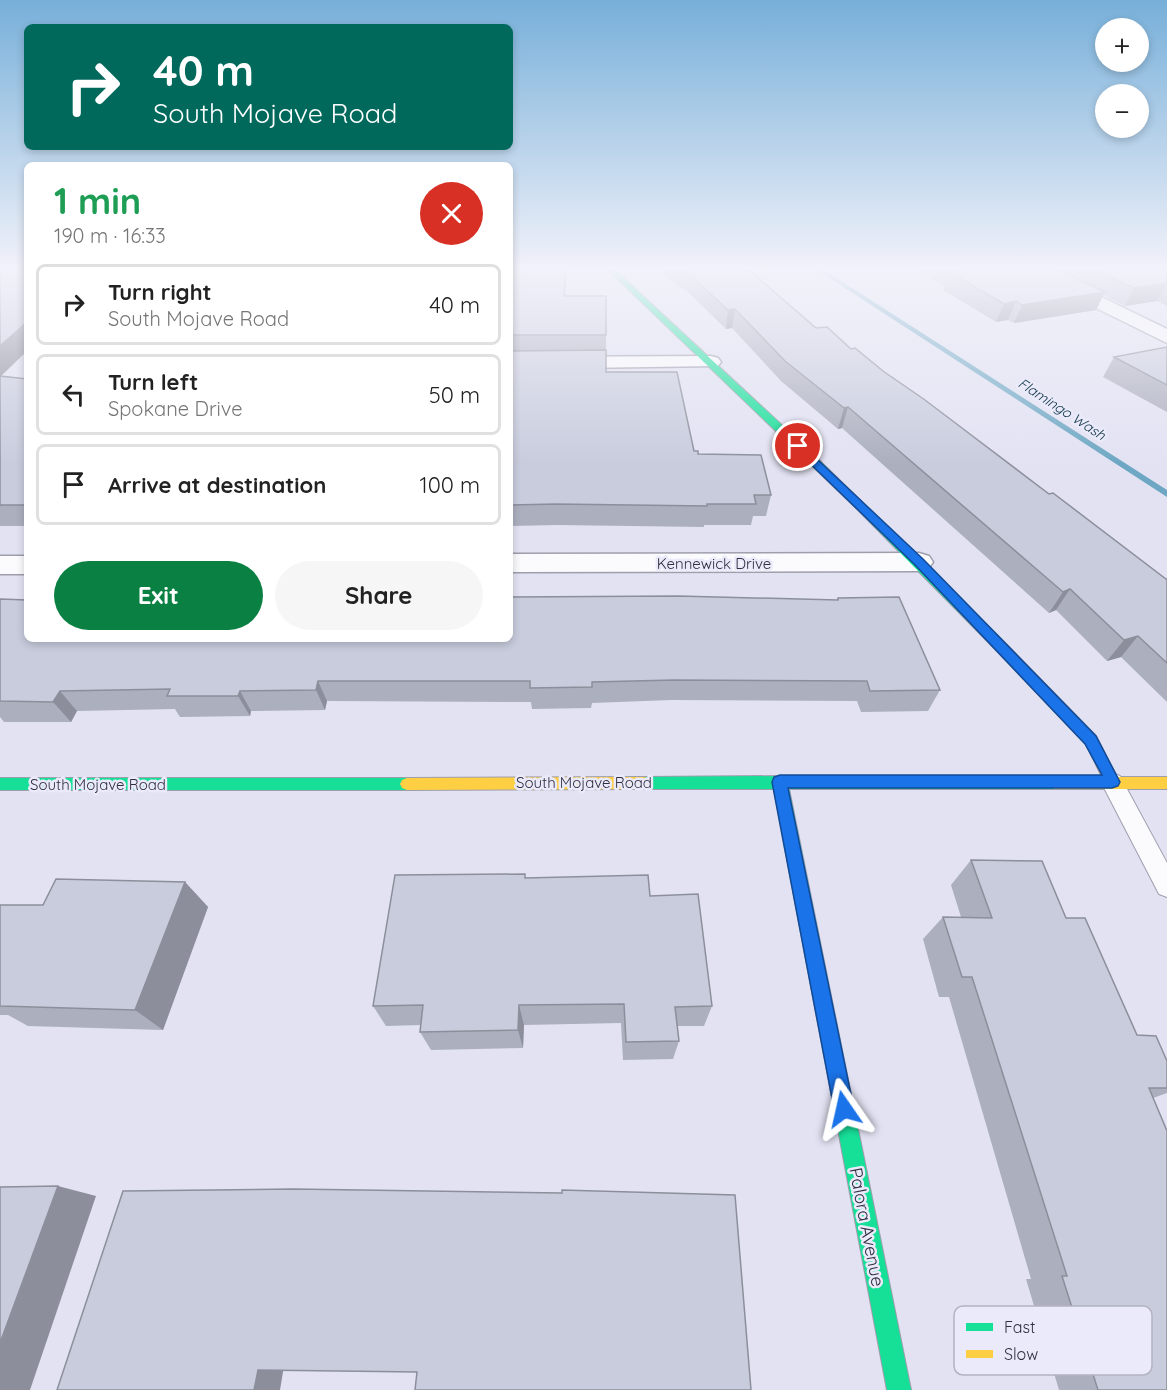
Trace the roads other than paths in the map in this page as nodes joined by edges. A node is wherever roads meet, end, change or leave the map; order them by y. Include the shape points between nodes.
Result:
1 (682, 335) edge
2 (711, 362) junction
3 (513, 363) edge
4 (919, 562) junction
5 (513, 563) edge
6 (0, 565) edge
7 (24, 565) edge
8 (780, 782) junction
9 (1112, 782) junction
10 (1167, 783) edge
11 (0, 784) edge
12 (1165, 883) edge
13 (899, 1390) edge

1 - 2 street
2 - 3 street
2 - 4 street
4 - 5 street, Kennewick Drive
4 - 9 street via 1091,740
6 - 7 street
8 - 9 street, South Mojave Road
8 - 11 street, South Mojave Road
8 - 13 street, Palora Avenue
9 - 10 street, South Mojave Road
9 - 12 lane

